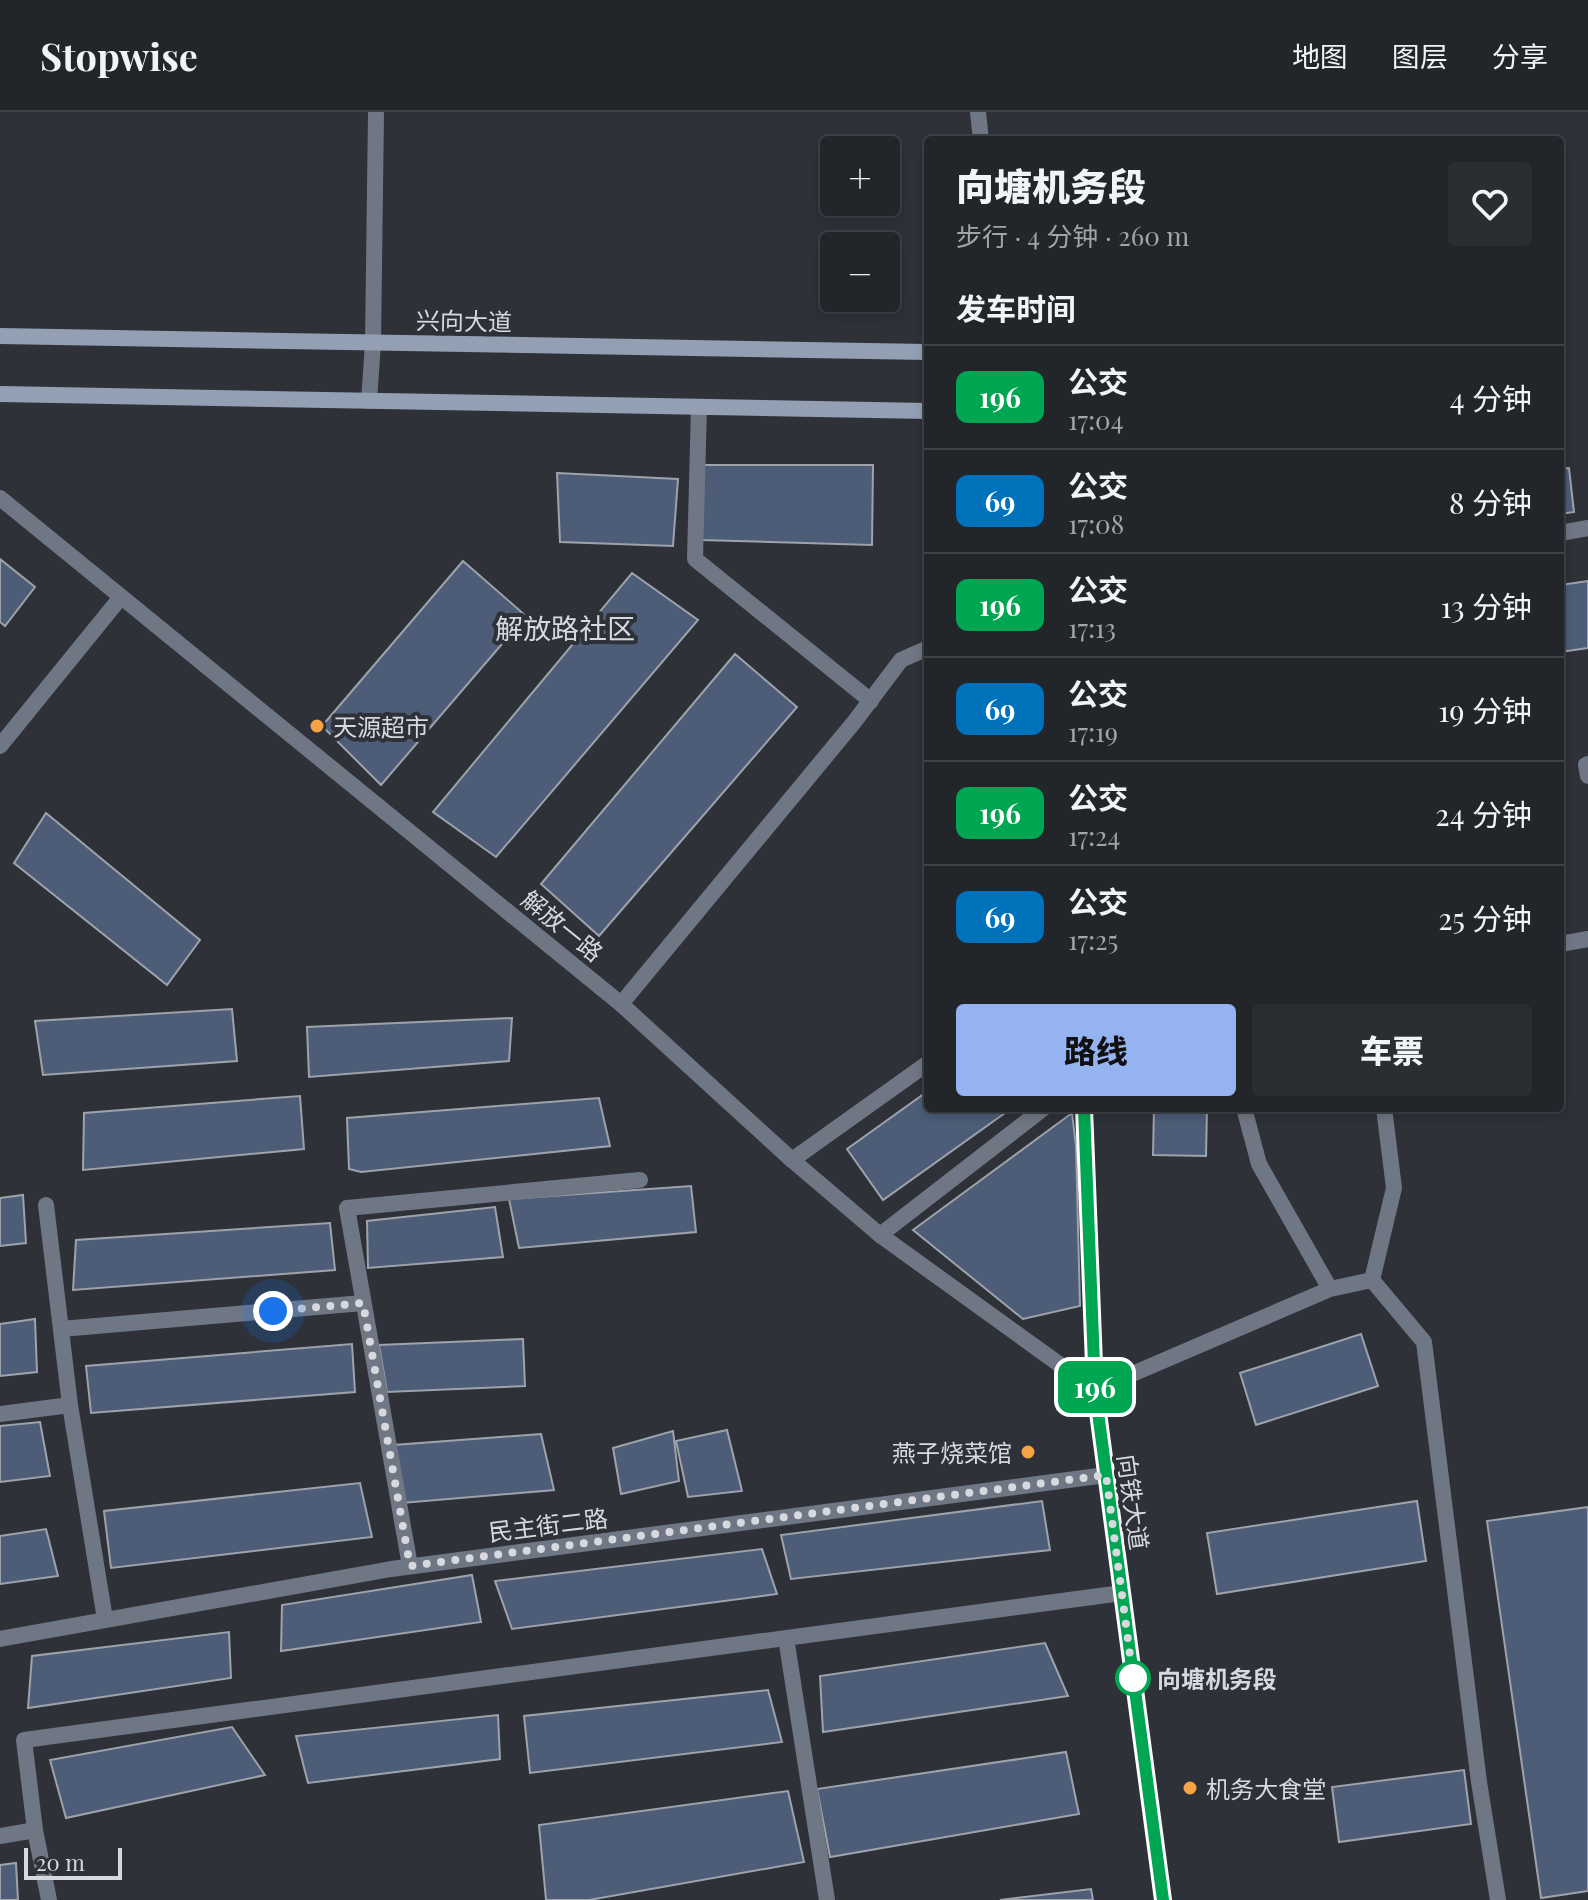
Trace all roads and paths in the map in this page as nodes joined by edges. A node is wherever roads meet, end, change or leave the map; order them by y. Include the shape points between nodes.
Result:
1 (376, 112) edge
2 (978, 112) edge
3 (981, 136) edge
4 (0, 336) edge
5 (373, 343) junction
6 (924, 352) edge
7 (0, 394) edge
8 (369, 401) junction
9 (699, 407) junction
10 (924, 411) edge
11 (0, 498) edge
12 (1588, 528) edge
13 (1564, 532) edge
14 (121, 597) junction
15 (924, 650) edge
16 (871, 701) junction
17 (0, 746) edge
18 (1588, 764) edge
19 (1588, 776) edge
20 (1588, 939) edge
21 (1564, 943) edge
22 (621, 1004) junction
23 (924, 1066) edge
24 (1039, 1112) edge
25 (1084, 1112) edge
26 (1245, 1112) edge
27 (1384, 1112) edge
28 (792, 1160) junction
29 (640, 1180) dead end
30 (46, 1205) dead end
31 (880, 1235) junction
32 (1372, 1280) junction
33 (1330, 1289) junction
34 (363, 1303) junction
35 (61, 1329) junction
36 (1095, 1390) junction
37 (70, 1405) junction
38 (0, 1414) edge
39 (1106, 1475) junction
40 (410, 1566) junction
41 (1122, 1593) junction
42 (105, 1619) junction
43 (786, 1638) junction
44 (0, 1639) edge
45 (35, 1830) junction
46 (0, 1836) edge
47 (49, 1900) edge
48 (827, 1900) edge
49 (1163, 1900) edge
50 (1498, 1900) edge

1 - 5 street
2 - 3 street
4 - 5 street, 兴向大道
5 - 6 street, 兴向大道
5 - 8 street
7 - 8 street
8 - 9 street
9 - 10 street
9 - 16 street via 695,559
11 - 14 street, 解放一路
12 - 13 street
14 - 17 street
14 - 22 street, 解放一路
15 - 16 street via 901,660
16 - 22 street
18 - 19 street
20 - 21 street
22 - 28 street, 解放一路
23 - 28 street
24 - 31 street
25 - 36 street, 向铁大道
26 - 33 street via 1259,1164
27 - 32 street via 1394,1188
28 - 31 street, 解放一路
29 - 34 street via 347,1208
30 - 35 street
31 - 36 street, 解放一路
32 - 33 street
32 - 50 street via 1424,1342
33 - 36 street
34 - 35 street
34 - 40 street
35 - 37 street
36 - 39 street, 向铁大道
37 - 38 street
37 - 42 street
39 - 40 street, 民主街二路
39 - 41 street, 向铁大道
40 - 42 street, 民主街二路
41 - 43 street
41 - 49 street, 向铁大道
42 - 44 street, 民主街二路
43 - 45 street via 24,1740
43 - 48 street
45 - 46 street
45 - 47 street

